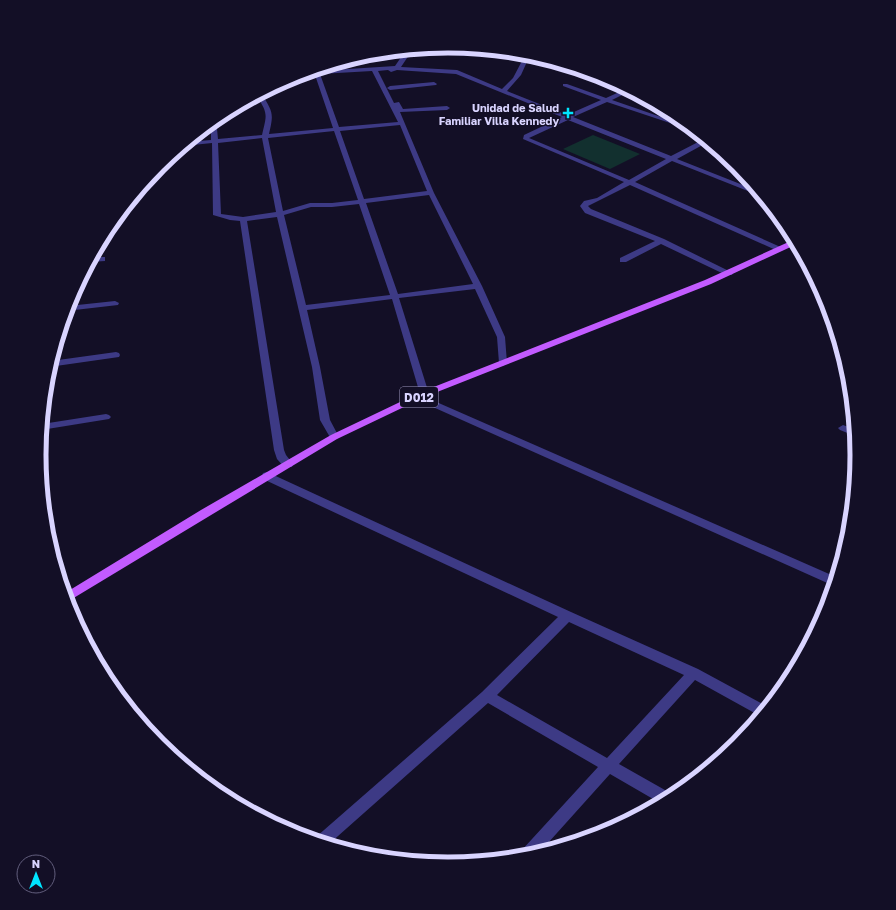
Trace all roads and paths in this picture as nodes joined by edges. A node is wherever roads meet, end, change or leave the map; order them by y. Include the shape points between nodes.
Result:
1 (406, 55) edge
2 (525, 61) edge
3 (374, 68) junction
4 (397, 68) junction
5 (317, 74) edge
6 (320, 74) edge
7 (434, 84) dead end
8 (565, 84) dead end
9 (390, 88) junction
10 (503, 91) junction
11 (622, 92) edge
12 (262, 99) edge
13 (606, 99) junction
14 (447, 108) dead end
15 (569, 118) junction
16 (402, 123) junction
17 (675, 124) edge
18 (215, 128) edge
19 (336, 129) junction
20 (265, 136) junction
21 (216, 141) junction
22 (195, 143) edge
23 (701, 143) edge
24 (672, 159) junction
25 (629, 182) junction
26 (751, 192) edge
27 (431, 193) junction
28 (599, 199) junction
29 (363, 201) junction
30 (281, 214) junction
31 (595, 214) junction
32 (243, 219) junction
33 (660, 241) junction
34 (790, 245) edge
35 (781, 249) junction
36 (97, 259) edge
37 (102, 259) dead end
38 (622, 260) dead end
39 (729, 273) junction
40 (478, 286) junction
41 (395, 297) junction
42 (115, 303) dead end
43 (74, 308) edge
44 (302, 308) junction
45 (116, 355) dead end
46 (57, 363) edge
47 (503, 363) junction
48 (421, 396) junction
49 (106, 417) dead end
50 (47, 426) edge
51 (843, 428) dead end
52 (849, 431) edge
53 (334, 438) junction
54 (288, 464) junction
55 (267, 476) junction
56 (830, 580) edge
57 (71, 595) edge
58 (567, 616) junction
59 (694, 673) junction
60 (487, 696) junction
61 (759, 709) edge
62 (609, 767) junction
63 (661, 796) edge
64 (326, 838) edge
65 (534, 847) edge

1 - 4 street
2 - 10 street via 518,77
3 - 4 street
3 - 6 street
3 - 16 street
4 - 9 street via 382,73
4 - 10 street via 463,74
5 - 19 street
7 - 9 street
8 - 13 street
9 - 14 street via 402,111
10 - 15 street
11 - 13 street
12 - 20 street via 270,116
13 - 15 street
13 - 17 street
15 - 24 street
15 - 25 street via 526,138
16 - 19 street
16 - 27 street
18 - 21 street
19 - 20 street
19 - 29 street
20 - 21 street
20 - 30 street
21 - 22 street
21 - 32 street via 217,215
23 - 24 street
24 - 25 street
24 - 26 street
25 - 28 street
25 - 35 street
27 - 29 street
27 - 40 street
28 - 31 street via 598,211
28 - 31 street via 584,206
29 - 30 street via 310,205
29 - 41 street
30 - 32 street
30 - 44 street
31 - 33 street
32 - 54 street via 279,450
33 - 38 street
33 - 39 street
34 - 35 main road, D012
35 - 39 main road, D012
36 - 37 street
39 - 47 main road, D012
40 - 41 street
40 - 47 street via 501,337
41 - 44 street
41 - 48 street
42 - 43 street
44 - 53 street via 323,411
45 - 46 street
47 - 48 main road, D012
48 - 53 main road, D012
48 - 56 street
49 - 50 street
51 - 52 street
53 - 54 main road, D012
54 - 55 main road, D012
55 - 57 main road, D012
55 - 58 street
58 - 59 street
58 - 60 street
59 - 61 street
59 - 62 street
60 - 62 street
60 - 64 street
62 - 63 street
62 - 65 street

